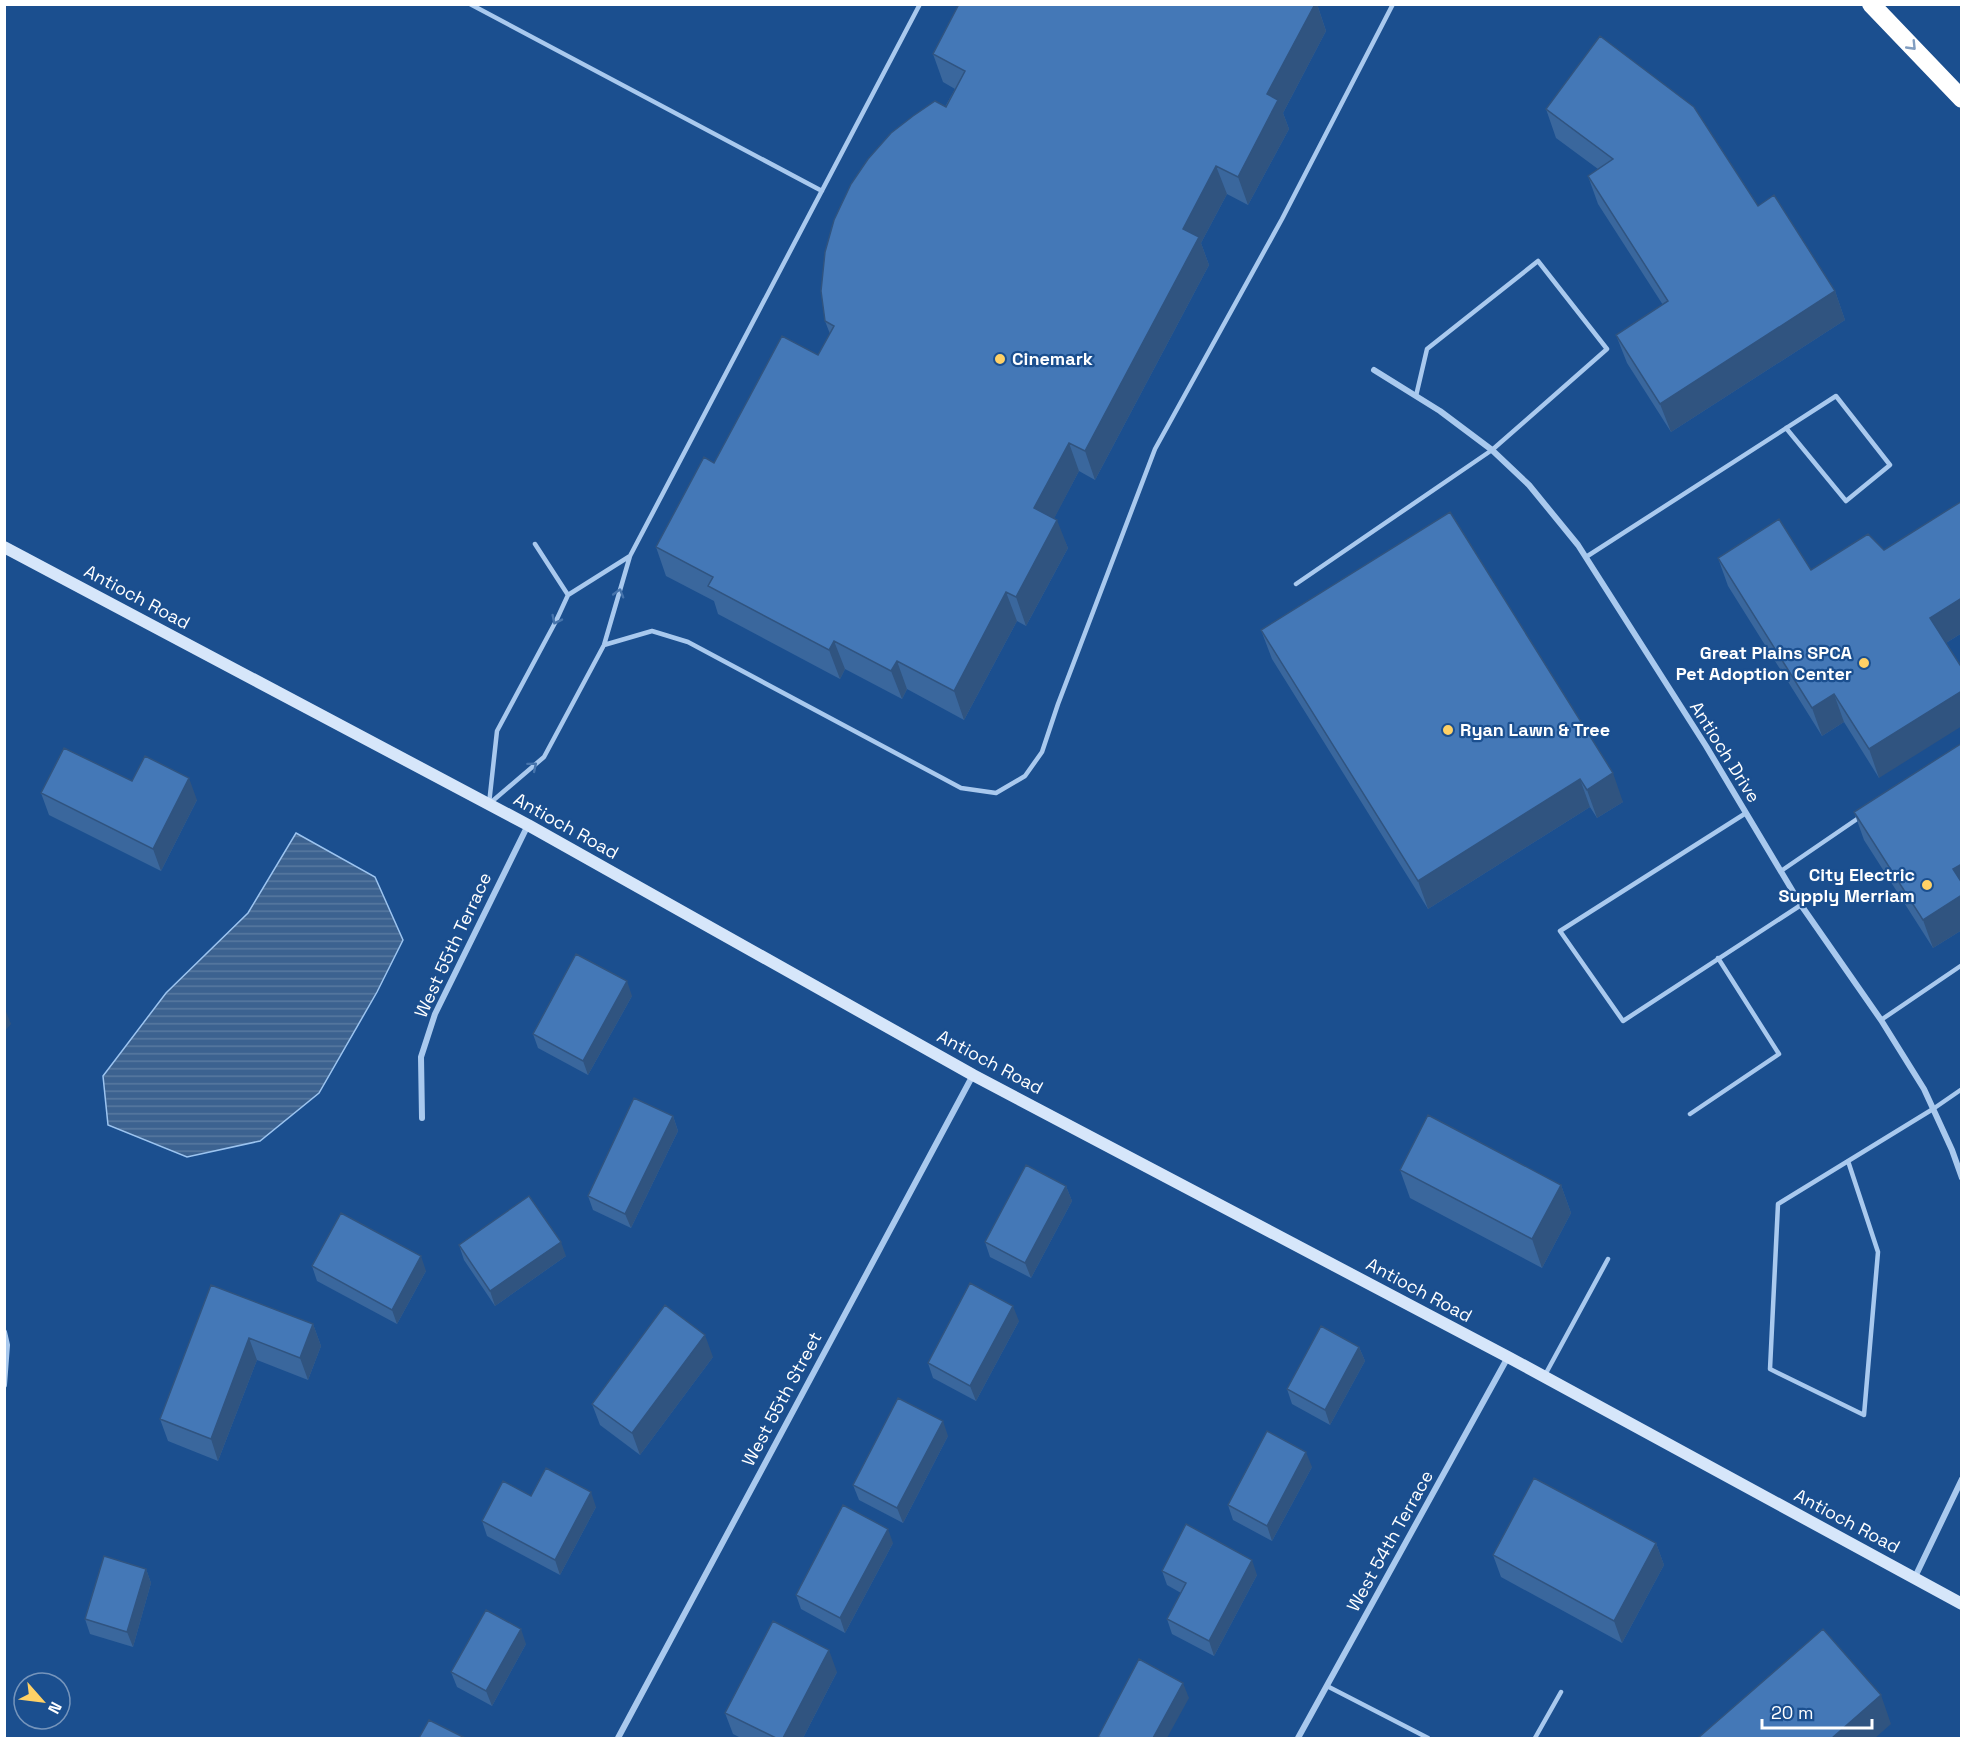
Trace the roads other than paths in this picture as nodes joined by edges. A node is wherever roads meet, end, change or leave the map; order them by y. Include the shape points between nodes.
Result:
1 (470, 4) edge
2 (920, 4) edge
3 (1393, 4) edge
4 (1871, 4) edge
5 (1962, 99) edge
6 (822, 191) junction
7 (1374, 370) dead end
8 (1416, 396) junction
9 (1786, 428) junction
10 (1492, 450) junction
11 (535, 544) dead end
12 (4, 547) edge
13 (630, 556) junction
14 (1586, 557) junction
15 (1296, 584) dead end
16 (568, 595) junction
17 (604, 645) junction
18 (489, 804) junction
19 (1866, 812) edge
20 (1746, 813) junction
21 (528, 825) junction
22 (1781, 872) junction
23 (1801, 904) junction
24 (1718, 958) junction
25 (1962, 965) edge
26 (1881, 1020) junction
27 (973, 1075) junction
28 (1962, 1089) edge
29 (1934, 1109) junction
30 (1690, 1114) dead end
31 (422, 1119) dead end
32 (1848, 1161) junction
33 (1962, 1178) edge
34 (1608, 1259) dead end
35 (4, 1332) edge
36 (1508, 1357) junction
37 (1544, 1377) junction
38 (4, 1385) edge
39 (1962, 1479) edge
40 (1914, 1577) junction
41 (1962, 1604) edge
42 (1327, 1686) junction
43 (1561, 1692) dead end
44 (618, 1738) edge
45 (1298, 1738) edge
46 (1428, 1738) edge
47 (1535, 1738) edge

1 - 6 lane
2 - 6 lane
3 - 17 lane via 1282,219 1155,449 1042,752 1025,776 996,793 961,788 688,642 652,631
4 -> 5 highway
6 - 13 lane
7 - 8 street, Antioch Drive
8 - 10 street, Antioch Drive
8 - 10 lane via 1427,349 1538,261 1607,349
9 - 9 lane via 1836,396 1890,465 1846,501
9 - 14 lane
10 - 14 street, Antioch Drive via 1529,485
10 - 15 lane
11 - 16 lane
12 - 18 main road, Antioch Road
13 - 16 lane
17 -> 13 lane
14 - 20 street, Antioch Drive
16 -> 18 lane via 497,731
18 -> 17 lane via 544,757
18 - 21 main road, Antioch Road
19 - 22 lane
20 - 22 street, Antioch Drive
20 - 24 lane via 1560,931 1623,1021
21 - 27 main road, Antioch Road
21 - 31 street, West 55th Terrace via 435,1014 421,1057
22 - 23 street, Antioch Drive
23 - 24 lane
23 - 26 street, Antioch Drive
24 - 30 lane via 1779,1054
25 - 26 lane
26 - 29 street, Antioch Drive
27 - 36 main road, Antioch Road
27 - 44 street, West 55th Street
28 - 29 lane
29 - 32 lane
29 - 33 street, Antioch Drive
32 - 32 lane via 1778,1204 1770,1369 1864,1415 1878,1252
34 - 37 lane
35 - 38 street
36 - 37 main road, Antioch Road
36 - 42 street, West 54th Terrace
37 - 40 main road, Antioch Road
39 - 40 street
40 - 41 main road, Antioch Road
42 - 45 street, West 54th Terrace
42 - 46 lane
43 - 47 lane

